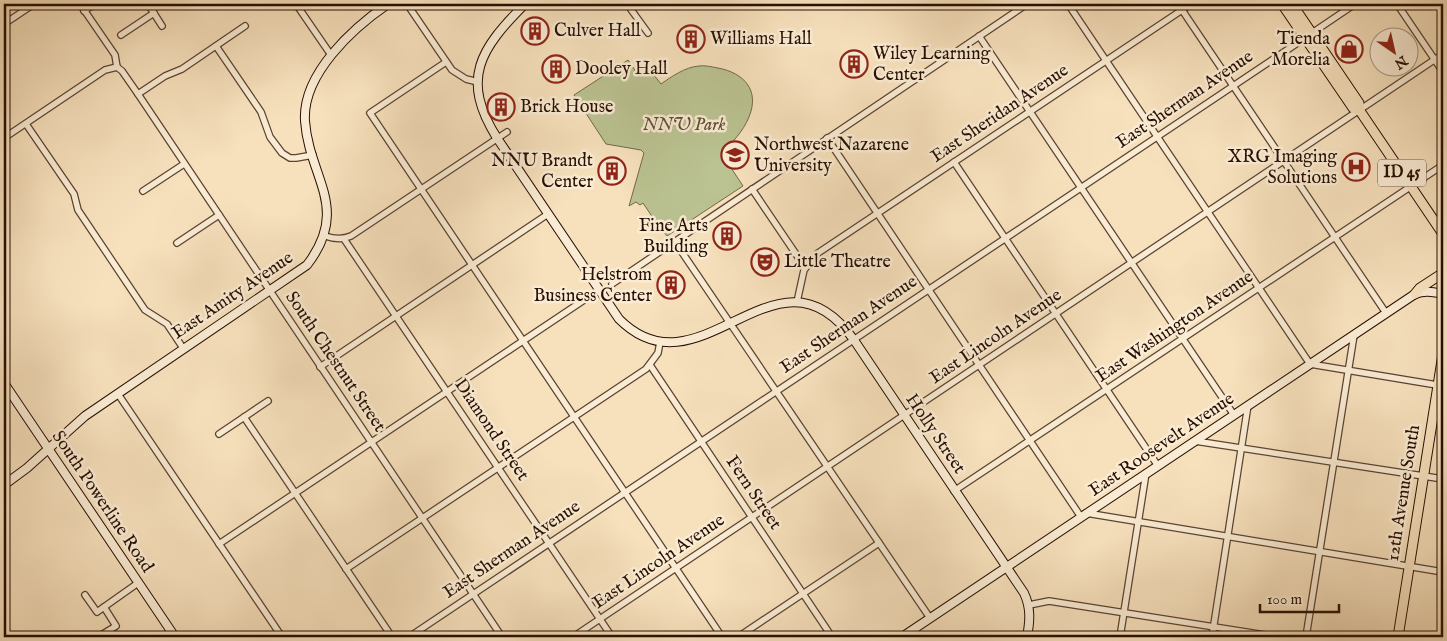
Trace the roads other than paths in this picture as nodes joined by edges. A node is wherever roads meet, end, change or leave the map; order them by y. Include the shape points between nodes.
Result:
1 (34, 4) edge
2 (80, 4) edge
3 (94, 4) edge
4 (148, 4) edge
5 (296, 4) edge
6 (388, 4) edge
7 (407, 4) edge
8 (627, 4) edge
9 (1027, 4) edge
10 (1068, 4) edge
11 (1178, 4) edge
12 (1192, 4) edge
13 (1282, 4) edge
14 (1355, 4) edge
15 (1398, 4) edge
16 (520, 5) edge
17 (1292, 5) edge
18 (1182, 10) junction
19 (84, 11) junction
20 (154, 13) junction
21 (4, 24) edge
22 (162, 26) dead end
23 (245, 26) dead end
24 (648, 33) dead end
25 (121, 35) dead end
26 (1308, 35) junction
27 (979, 36) junction
28 (216, 46) junction
29 (1443, 54) edge
30 (331, 55) junction
31 (1435, 60) junction
32 (1106, 61) junction
33 (446, 62) junction
34 (117, 68) junction
35 (1443, 72) edge
36 (478, 82) junction
37 (1233, 86) junction
38 (138, 94) junction
39 (1360, 111) junction
40 (1030, 112) junction
41 (26, 124) junction
42 (507, 132) dead end
43 (1157, 137) junction
44 (4, 138) edge
45 (497, 138) junction
46 (828, 138) junction
47 (313, 155) junction
48 (954, 162) junction
49 (1284, 162) junction
50 (184, 164) junction
51 (1443, 165) edge
52 (1081, 187) junction
53 (1411, 187) junction
54 (421, 189) junction
55 (752, 189) junction
56 (144, 192) dead end
57 (1208, 212) junction
58 (548, 214) junction
59 (878, 214) junction
60 (219, 215) junction
61 (1443, 234) edge
62 (325, 236) junction
63 (344, 238) junction
64 (1005, 238) junction
65 (1335, 238) junction
66 (675, 242) junction
67 (177, 243) dead end
68 (1132, 263) junction
69 (472, 265) junction
70 (806, 266) junction
71 (1443, 273) edge
72 (612, 284) dead end
73 (929, 289) junction
74 (1259, 289) junction
75 (599, 290) junction
76 (270, 291) junction
77 (1415, 294) junction
78 (1443, 294) edge
79 (797, 302) junction
80 (1386, 313) junction
81 (1056, 314) junction
82 (397, 316) junction
83 (731, 323) junction
84 (1354, 335) junction
85 (1183, 339) junction
86 (854, 340) junction
87 (523, 341) junction
88 (660, 342) junction
89 (183, 348) junction
90 (1443, 354) edge
91 (1310, 364) junction
92 (980, 365) junction
93 (650, 366) junction
94 (320, 367) junction
95 (1347, 370) junction
96 (4, 383) edge
97 (1441, 386) edge
98 (1107, 390) junction
99 (777, 391) junction
100 (447, 392) junction
101 (118, 394) junction
102 (268, 401) dead end
103 (1248, 405) junction
104 (1234, 415) junction
105 (904, 416) junction
106 (244, 417) junction
107 (574, 417) junction
108 (219, 434) dead end
109 (1196, 440) junction
110 (1031, 441) junction
111 (371, 442) junction
112 (701, 442) junction
113 (1243, 447) junction
114 (48, 449) junction
115 (1333, 461) junction
116 (1158, 466) junction
117 (828, 467) junction
118 (498, 468) junction
119 (1146, 473) junction
120 (1423, 476) junction
121 (1443, 479) edge
122 (4, 485) edge
123 (954, 491) junction
124 (295, 493) junction
125 (625, 493) junction
126 (1084, 515) junction
127 (422, 518) junction
128 (752, 518) junction
129 (1138, 523) junction
130 (1228, 537) junction
131 (879, 543) junction
132 (219, 544) junction
133 (549, 544) junction
134 (1319, 552) junction
135 (1410, 566) junction
136 (1007, 568) junction
137 (346, 569) junction
138 (676, 569) junction
139 (1443, 572) edge
140 (138, 583) junction
141 (473, 594) junction
142 (803, 594) junction
143 (85, 595) dead end
144 (1029, 605) junction
145 (104, 607) junction
146 (1124, 612) junction
147 (930, 618) junction
148 (600, 619) junction
149 (1214, 627) junction
150 (98, 637) edge
151 (175, 637) edge
152 (282, 637) edge
153 (392, 637) edge
154 (409, 637) edge
155 (502, 637) edge
156 (573, 637) edge
157 (612, 637) edge
158 (722, 637) edge
159 (738, 637) edge
160 (832, 637) edge
161 (902, 637) edge
162 (1028, 637) edge
163 (1120, 637) edge
164 (1212, 637) edge
165 (1278, 637) edge
166 (1306, 637) edge
167 (1398, 637) edge

1 - 21 street
2 - 19 street, South Chestnut Street
3 - 19 street
4 - 20 street
5 - 30 street
6 - 30 street via 361,24
7 - 33 street
8 - 24 street
9 - 27 street
10 - 32 street
11 - 18 street
12 - 18 street, East Sheridan Avenue
13 - 26 main road, ID 45
14 - 26 street, East Sherman Avenue
15 - 31 street
16 - 36 street via 492,39 480,66
17 - 26 main road, ID 45
18 - 32 street, East Sheridan Avenue
18 - 37 street
19 - 34 street, South Chestnut Street via 114,55
20 - 22 street
20 - 25 street
23 - 28 street
26 - 37 street, East Sherman Avenue
26 - 39 main road, ID 45 via 1353,108
26 - 39 main road, ID 45 via 1325,60 1334,65 1360,103
27 - 40 street
27 - 46 street
28 - 38 street
28 - 47 street via 261,112 270,137 282,154 290,158
29 - 31 street, East Lincoln Avenue
30 - 47 street via 313,85 306,107 307,132
31 - 35 street
31 - 39 street, East Lincoln Avenue
32 - 40 street, East Sheridan Avenue
32 - 43 street
33 - 36 street via 457,75
33 - 54 street via 370,113
34 - 38 street, South Chestnut Street
34 - 41 street via 105,70
36 - 45 street via 483,114
37 - 43 street, East Sherman Avenue
37 - 49 street
38 - 50 street, South Chestnut Street
39 - 49 street, East Lincoln Avenue
39 - 53 main road, ID 45
40 - 48 street, East Sheridan Avenue
40 - 52 street
41 - 44 street
41 - 89 street via 74,194 78,210 145,310 167,324
42 - 45 street
43 - 52 street, East Sherman Avenue
43 - 57 street
45 - 54 street
45 - 58 street
46 - 55 street
46 - 59 street
47 - 62 street via 326,199
48 - 59 street, East Sheridan Avenue
48 - 64 street
49 - 57 street, East Lincoln Avenue
49 - 65 street
50 - 56 street
50 - 60 street, South Chestnut Street
51 - 53 street, East Washington Avenue
52 - 64 street, East Sherman Avenue
52 - 68 street
53 - 61 main road, ID 45
53 - 65 street, East Washington Avenue
54 - 63 street
54 - 69 street
55 - 66 street
55 - 70 street
57 - 68 street, East Lincoln Avenue
57 - 74 street
58 - 69 street
58 - 75 street
59 - 70 street, East Sheridan Avenue via 818,253
59 - 73 street
60 - 67 street
60 - 76 street, South Chestnut Street
62 - 63 street
62 - 76 street, East Amity Avenue via 307,265
63 - 82 street, Diamond Street
64 - 73 street, East Sherman Avenue
64 - 81 street
65 - 74 street, East Washington Avenue
65 - 80 street
66 - 72 street
66 - 83 street
68 - 81 street, East Lincoln Avenue
68 - 85 street
69 - 82 street
69 - 87 street
70 - 79 street
71 - 77 main road
73 - 86 street, East Sherman Avenue
73 - 92 street
74 - 85 street, East Washington Avenue
74 - 91 street
75 - 87 street
75 - 88 street via 627,326
76 - 89 street, East Amity Avenue
76 - 94 street, South Chestnut Street
77 - 78 street via 1429,291
77 - 80 street, East Roosevelt Avenue
79 - 83 street via 774,304
79 - 86 street, Holly Street via 821,308 836,318
80 - 84 street, East Roosevelt Avenue
81 - 92 street, East Lincoln Avenue
81 - 98 street
82 - 94 street
82 - 100 street, Diamond Street
83 - 88 street via 689,341
83 - 99 street
84 - 91 street, East Roosevelt Avenue
84 - 95 street
85 - 98 street, East Washington Avenue
85 - 104 street
86 - 99 street, East Sherman Avenue
86 - 105 street, Holly Street
87 - 100 street
87 - 107 street
88 - 93 street
89 - 101 street, East Amity Avenue
90 - 97 main road, 12th Avenue South
91 - 95 street
91 - 103 street, East Roosevelt Avenue
92 - 105 street, East Lincoln Avenue
92 - 110 street
93 - 107 street
93 - 112 street, Fern Street
94 - 111 street, South Chestnut Street
95 - 97 street
95 - 115 street
96 - 114 street, South Powerline Road
97 - 120 main road, 12th Avenue South
98 - 110 street, East Washington Avenue
98 - 116 street
99 - 112 street, East Sherman Avenue
99 - 117 street
100 - 111 street
100 - 118 street, Diamond Street
101 - 114 street, East Amity Avenue via 72,426
101 - 132 street
102 - 106 street
103 - 104 street, East Roosevelt Avenue
103 - 113 street
104 - 109 street, East Roosevelt Avenue
105 - 117 street, East Lincoln Avenue
105 - 123 street, Holly Street
106 - 108 street
106 - 124 street
107 - 118 street
107 - 125 street
109 - 113 street
109 - 116 street, East Roosevelt Avenue
110 - 123 street, East Washington Avenue
110 - 126 street
111 - 124 street
111 - 127 street, South Chestnut Street
112 - 125 street, East Sherman Avenue
112 - 128 street, Fern Street
113 - 115 street
113 - 130 street
114 - 122 street, East Amity Avenue
114 - 140 street, South Powerline Road
115 - 120 street
115 - 134 street
116 - 119 street, East Roosevelt Avenue
117 - 128 street, East Lincoln Avenue
117 - 131 street
118 - 127 street
118 - 133 street, Diamond Street
119 - 126 street, East Roosevelt Avenue
119 - 129 street
120 - 121 street
120 - 135 main road, 12th Avenue South
123 - 136 street, Holly Street
124 - 132 street
124 - 137 street
125 - 133 street, East Sherman Avenue
125 - 138 street
126 - 129 street
126 - 136 street, East Roosevelt Avenue
127 - 137 street
127 - 141 street, South Chestnut Street
128 - 138 street, East Lincoln Avenue
128 - 142 street, Fern Street
129 - 130 street
129 - 146 street
130 - 134 street
130 - 149 street
131 - 142 street
131 - 147 street
132 - 152 street
133 - 141 street, East Sherman Avenue
133 - 148 street, Diamond Street
134 - 135 street
134 - 166 street
135 - 139 street
135 - 167 main road, 12th Avenue South
136 - 144 street, Holly Street
136 - 147 street, East Roosevelt Avenue
137 - 153 street
138 - 148 street, East Lincoln Avenue
138 - 158 street
140 - 145 street
140 - 151 street, South Powerline Road
141 - 154 street, East Sherman Avenue
141 - 155 street, South Chestnut Street
142 - 159 street
142 - 160 street, Fern Street
143 - 145 street via 96,612
144 - 146 street via 1049,601
144 - 162 street
145 - 150 street via 116,626
146 - 149 street
146 - 163 street
147 - 161 street, East Roosevelt Avenue
148 - 156 street, East Lincoln Avenue
148 - 157 street, Diamond Street
149 - 164 street
149 - 165 street

